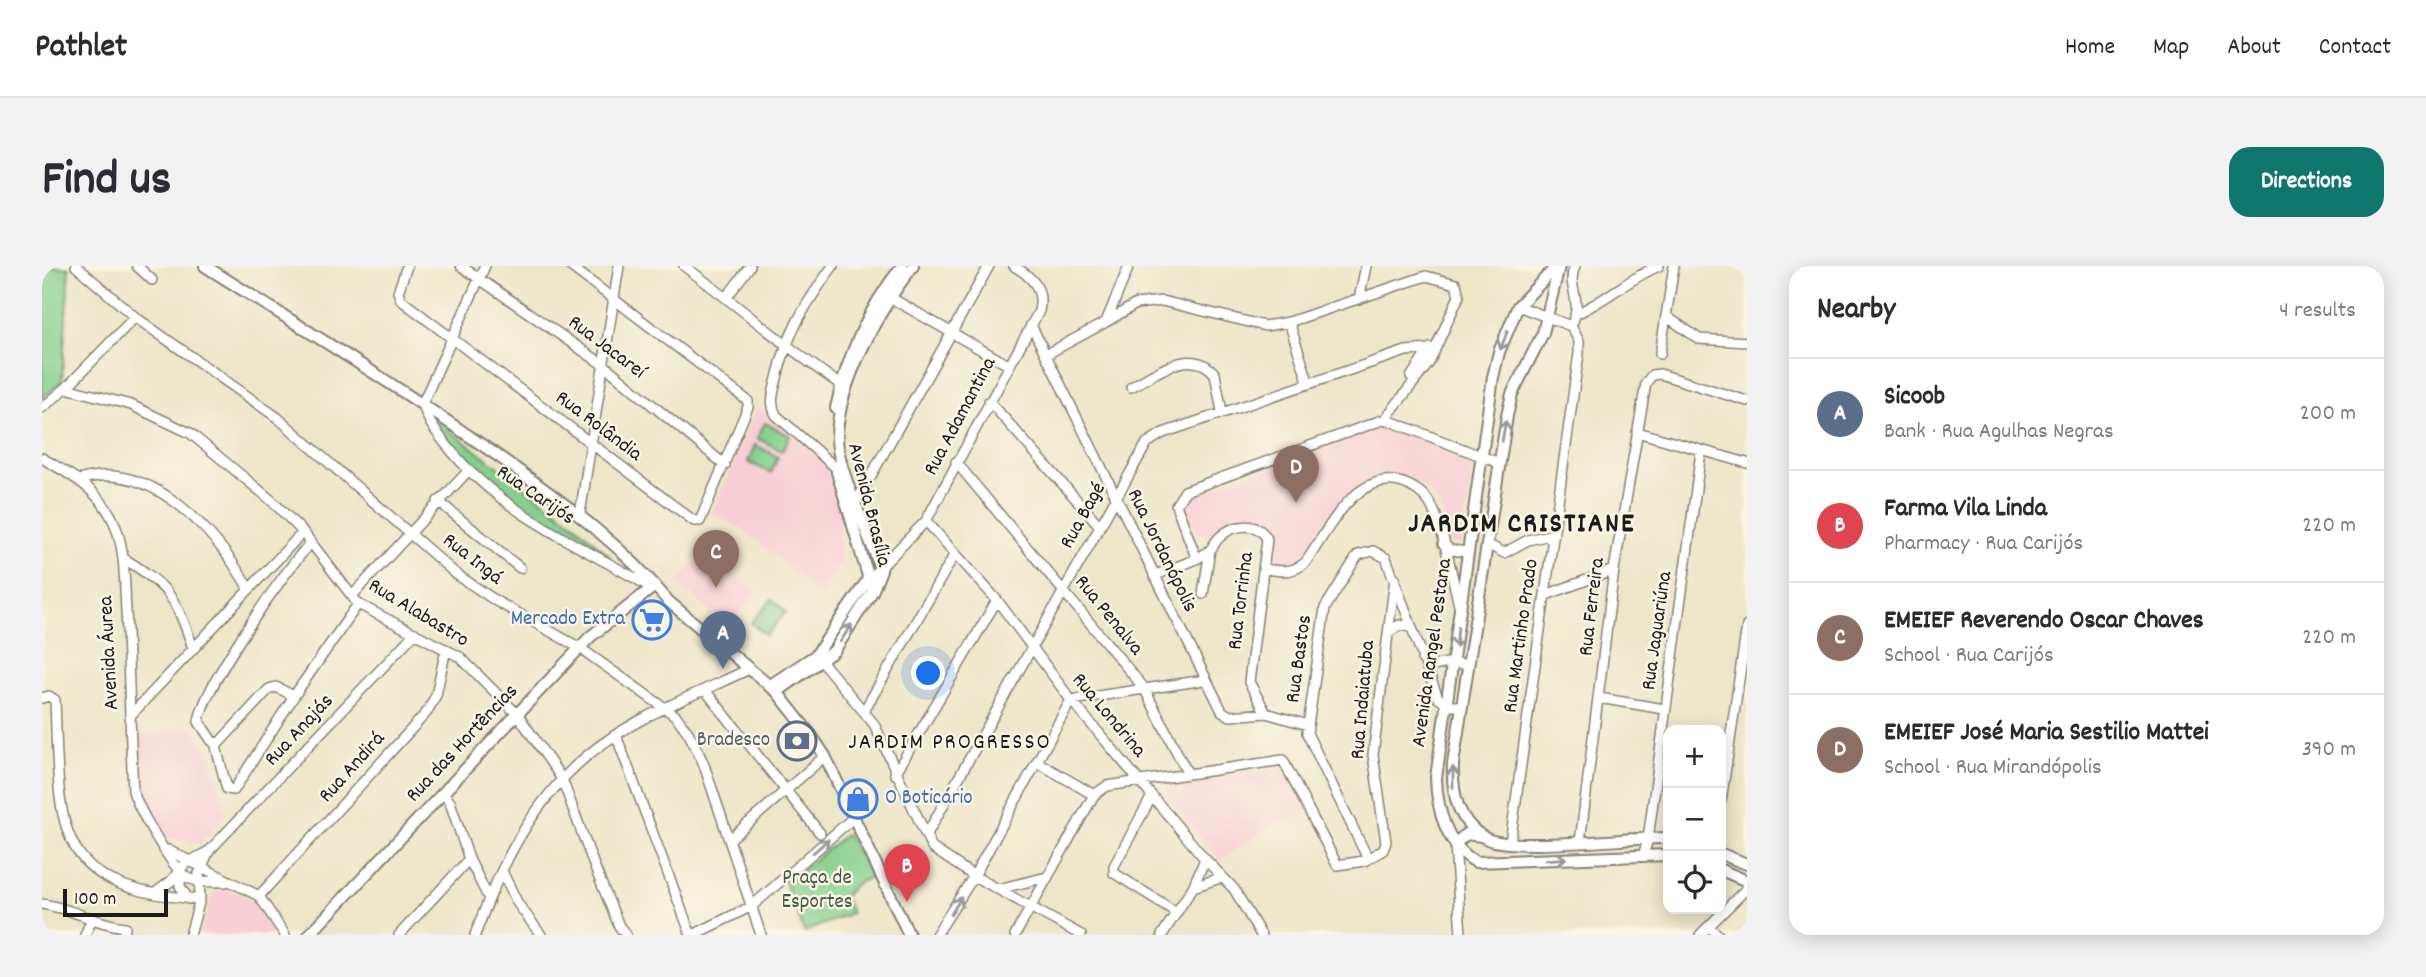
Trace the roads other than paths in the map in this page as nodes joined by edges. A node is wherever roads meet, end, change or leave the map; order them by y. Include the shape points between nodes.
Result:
1 (76, 266) edge
2 (137, 266) edge
3 (205, 266) edge
4 (407, 266) edge
5 (461, 266) edge
6 (485, 266) edge
7 (570, 266) edge
8 (619, 266) edge
9 (684, 266) edge
10 (750, 266) edge
11 (833, 266) edge
12 (902, 266) edge
13 (913, 266) edge
14 (989, 266) edge
15 (1014, 266) edge
16 (1129, 266) edge
17 (1366, 266) edge
18 (1558, 266) edge
19 (1575, 266) edge
20 (1660, 266) edge
21 (1674, 266) edge
22 (152, 280) dead end
23 (478, 280) junction
24 (885, 295) junction
25 (727, 297) junction
26 (614, 298) junction
27 (1359, 299) junction
28 (1518, 306) junction
29 (1578, 313) junction
30 (1665, 313) junction
31 (135, 317) junction
32 (1546, 320) junction
33 (1106, 322) junction
34 (1289, 322) junction
35 (1031, 325) junction
36 (1571, 326) junction
37 (949, 332) junction
38 (1442, 336) junction
39 (452, 340) junction
40 (1747, 342) edge
41 (784, 345) junction
42 (1428, 349) junction
43 (1046, 354) junction
44 (1660, 354) dead end
45 (1391, 357) junction
46 (1420, 361) junction
47 (1008, 365) junction
48 (605, 366) junction
49 (1309, 384) junction
50 (844, 387) junction
51 (1131, 387) dead end
52 (66, 388) junction
53 (1406, 388) junction
54 (989, 401) junction
55 (1747, 401) edge
56 (422, 402) junction
57 (42, 408) edge
58 (1223, 412) junction
59 (1385, 419) junction
60 (1637, 432) junction
61 (591, 442) junction
62 (1701, 452) junction
63 (1483, 456) junction
64 (42, 461) edge
65 (956, 462) junction
66 (1499, 463) junction
67 (1747, 463) edge
68 (725, 465) junction
69 (836, 468) junction
70 (468, 471) junction
71 (79, 480) junction
72 (847, 481) junction
73 (863, 488) junction
74 (1115, 495) junction
75 (438, 501) junction
76 (857, 501) junction
77 (580, 514) junction
78 (849, 514) junction
79 (926, 522) junction
80 (1099, 525) junction
81 (303, 532) junction
82 (410, 532) junction
83 (1554, 534) junction
84 (311, 543) junction
85 (1443, 544) junction
86 (1487, 544) junction
87 (1210, 550) junction
88 (1467, 552) junction
89 (955, 554) junction
90 (1196, 557) junction
91 (123, 558) junction
92 (520, 568) dead end
93 (1264, 569) junction
94 (881, 570) junction
95 (1614, 570) junction
96 (868, 576) junction
97 (1154, 576) junction
98 (1395, 578) junction
99 (653, 586) junction
100 (1064, 588) junction
101 (249, 589) junction
102 (1203, 594) dead end
103 (1546, 595) junction
104 (352, 596) junction
105 (997, 600) junction
106 (358, 604) junction
107 (1460, 606) junction
108 (1406, 612) junction
109 (1390, 615) junction
110 (1747, 626) edge
111 (1411, 627) junction
112 (415, 633) junction
113 (1388, 633) junction
114 (193, 648) junction
115 (580, 648) junction
116 (446, 649) junction
117 (1031, 649) junction
118 (820, 658) junction
119 (1421, 658) junction
120 (1453, 662) junction
121 (1468, 665) junction
122 (749, 669) junction
123 (1205, 680) junction
124 (1144, 688) junction
125 (773, 689) junction
126 (705, 690) junction
127 (131, 696) junction
128 (293, 696) junction
129 (42, 698) edge
130 (1599, 698) junction
131 (146, 700) junction
132 (1070, 700) junction
133 (1446, 703) junction
134 (1462, 706) junction
135 (667, 709) junction
136 (1664, 709) junction
137 (864, 711) junction
138 (1266, 713) junction
139 (131, 715) junction
140 (518, 715) junction
141 (1308, 725) junction
142 (616, 735) junction
143 (215, 743) junction
144 (825, 757) junction
145 (1037, 762) junction
146 (1187, 772) junction
147 (895, 774) junction
148 (562, 779) junction
149 (1138, 780) junction
150 (1723, 788) edge
151 (785, 792) junction
152 (444, 794) junction
153 (1094, 795) junction
154 (1152, 796) junction
155 (853, 818) junction
156 (820, 833) dead end
157 (927, 834) junction
158 (1481, 836) junction
159 (1663, 838) edge
160 (1648, 839) junction
161 (729, 840) junction
162 (1580, 842) junction
163 (1510, 843) junction
164 (1455, 844) junction
165 (167, 849) junction
166 (209, 851) junction
167 (1663, 855) edge
168 (1643, 856) junction
169 (1726, 856) edge
170 (469, 859) junction
171 (1205, 859) junction
172 (1368, 859) junction
173 (189, 861) junction
174 (1476, 862) junction
175 (1747, 864) edge
176 (201, 868) junction
177 (1458, 870) junction
178 (502, 871) junction
179 (180, 872) junction
180 (1726, 872) edge
181 (974, 876) junction
182 (1047, 877) junction
183 (1223, 877) junction
184 (199, 880) junction
185 (1747, 881) edge
186 (226, 882) junction
187 (1192, 887) junction
188 (1747, 888) edge
189 (998, 889) junction
190 (155, 893) junction
191 (259, 896) junction
192 (187, 898) junction
193 (200, 899) junction
194 (489, 899) junction
195 (42, 904) edge
196 (752, 906) junction
197 (1031, 906) junction
198 (1176, 912) junction
199 (195, 916) junction
200 (92, 919) junction
201 (1709, 926) junction
202 (85, 935) edge
203 (124, 935) edge
204 (190, 935) edge
205 (285, 935) edge
206 (309, 935) edge
207 (399, 935) edge
208 (475, 935) edge
209 (541, 935) edge
210 (626, 935) edge
211 (692, 935) edge
212 (761, 935) edge
213 (909, 935) edge
214 (936, 935) edge
215 (1015, 935) edge
216 (1081, 935) edge
217 (1163, 935) edge
218 (1261, 935) edge
219 (1461, 935) edge
220 (1700, 935) edge
221 (1718, 935) edge

1 - 31 street, Rua Ingá
2 - 22 street
3 - 56 main road, Rua Carijós
4 - 39 street, Rua Rolândia via 398,292 401,300
5 - 23 street, Rua Jacareí
6 - 23 street
7 - 26 street
8 - 26 street
9 - 25 street
10 - 25 street
11 - 41 street via 808,299
12 - 24 main road, Avenida Brasília
13 - 24 main road, Avenida Brasília
14 - 37 street
15 - 35 street, Rua Adamantina via 1038,285 1042,298
16 - 33 street
17 - 27 street
18 - 28 main road, Avenida Rangel Pestana
18 - 32 main road, Avenida Rangel Pestana
19 - 29 street via 1572,277
20 - 29 street via 1635,276
21 - 30 street
23 - 39 street
23 - 48 street, Rua Jacareí
24 - 37 street
24 - 50 main road, Avenida Brasília via 871,309
25 - 41 street
26 - 48 street
26 - 68 street, Rua Rolândia via 748,401
27 - 34 street
27 - 38 street via 1426,276 1456,284 1459,296
28 - 32 street
28 -> 63 main road, Avenida Rangel Pestana via 1496,364
29 - 36 street
30 - 40 street via 1699,339
30 - 44 street
31 - 52 street
31 - 82 street, Rua Ingá via 278,418
32 - 36 street
66 -> 32 main road, Avenida Rangel Pestana via 1512,394
33 - 34 street via 1136,304 1162,301 1253,325
33 - 43 street
34 - 49 street
35 - 43 street, Rua Jordanópolis
35 - 47 street, Rua Adamantina
36 - 83 street, Rua Martinho Prado via 1579,353
37 - 47 street
37 - 73 street
38 - 42 street
38 - 53 street via 1429,363
39 - 56 street
39 - 61 street, Rua Rolândia
41 - 50 street
41 - 69 street via 773,409
42 - 45 street, Rua Bagé
42 - 46 street
43 - 74 street, Rua Jordanópolis
45 - 46 street, Rua Bagé
45 - 49 street, Rua Bagé
46 - 53 street
47 - 54 street, Rua Adamantina
48 - 61 street
48 - 68 street, Rua Jacareí
49 - 58 street, Rua Bagé
50 - 69 main road, Avenida Brasília via 831,432
50 - 72 main road, Avenida Brasília via 837,438
51 - 58 street via 1176,362 1200,362 1215,374
52 - 57 street
52 - 81 street, Rua Alabastro via 131,405 190,433
53 - 59 street
54 - 65 street, Rua Adamantina
54 - 80 street
55 - 60 street, Rua Ferreira via 1660,374 1649,378 1644,390
56 - 70 street, Rua Carijós via 431,425
56 - 77 main road, Rua Carijós
58 - 74 street, Rua Bagé via 1147,443
59 - 63 street
59 - 90 street via 1185,491 1176,505
60 - 62 street
60 - 95 street, Rua Ferreira
61 - 68 street, Rua Rolândia via 694,521 703,518
61 - 77 street
62 - 67 street
62 - 136 street, Rua Jaguariúna
63 - 66 street
63 - 88 main road, Avenida Rangel Pestana
64 - 71 street, Avenida Áurea
65 - 79 street, Rua Adamantina
65 - 100 street, Rua Penalva
66 - 86 main road, Avenida Rangel Pestana
69 - 78 main road, Avenida Brasília
70 - 75 street
70 - 99 street, Rua Carijós via 548,532
71 - 91 street, Avenida Áurea via 111,516
71 - 101 street via 109,473 152,487 220,544
72 - 73 street
72 - 76 main road, Avenida Brasília
73 - 76 street
74 - 80 street, Rua Bagé
74 - 97 street, Rua Jordanópolis
75 - 82 street
75 - 92 street
76 - 78 street
76 - 94 main road, Avenida Brasília
77 - 99 main road, Rua Carijós
78 - 96 main road, Avenida Brasília
79 - 89 street, Rua Londrina
79 - 94 street, Rua Adamantina
80 - 100 street, Rua Bagé
81 - 84 street, Rua Alabastro
81 - 101 street
82 - 104 street
82 - 115 street, Rua Ingá via 486,594
83 - 86 street via 1536,537 1504,554
83 - 103 street, Rua Martinho Prado
84 - 104 street, Rua Alabastro
84 - 143 street via 280,580 206,697 199,722
85 - 88 street
85 - 93 street via 1434,510 1424,496 1405,484 1386,481 1351,498 1297,569
85 - 107 street
86 - 121 main road, Avenida Rangel Pestana
87 - 90 street, Rua Torrinha
87 - 93 street, Rua Torrinha via 1231,530 1257,528 1268,539
87 - 102 street
88 - 107 main road, Avenida Rangel Pestana
89 - 105 street, Rua Londrina
89 - 137 street
90 - 97 street, Rua Torrinha
91 - 114 street via 153,577 176,601
91 - 127 street, Avenida Áurea
93 - 138 street, Rua Torrinha via 1249,682
94 - 96 street, Rua Adamantina
118 -> 94 main road, Avenida Brasília via 842,640
95 - 103 street
95 - 130 street, Rua Ferreira
96 - 118 main road, Avenida Brasília
97 - 123 street, Rua Jordanópolis
98 - 108 street, Rua Bastos
98 - 109 street, Rua Indaiatuba
98 - 141 street, Rua Bastos via 1380,552 1365,551 1329,597
99 - 115 main road, Rua das Hortências
99 - 122 main road, Rua Carijós via 701,619
100 - 117 street, Rua Bagé
100 - 124 street, Rua Penalva
101 - 114 street
103 - 163 street, Rua Martinho Prado
104 - 106 street, Rua Alabastro
105 - 117 street, Rua Londrina
105 - 147 street
106 - 112 street, Rua Alabastro
106 - 128 street
107 -> 120 main road, Avenida Rangel Pestana
108 - 109 street
108 - 111 street, Rua Bastos
109 - 113 street, Rua Indaiatuba
110 - 150 street
111 - 113 street via 1399,625
111 - 119 street, Rua Bastos
112 - 116 street, Rua Alabastro
112 - 166 street, Rua Anajás
113 - 172 street, Rua Indaiatuba via 1373,755 1386,846
114 - 131 street
115 - 135 street, Rua Ingá
115 - 140 main road, Rua das Hortências
116 - 140 street, Rua Alabastro via 460,657
116 - 191 street, Rua Andirá via 436,695 427,712
117 - 132 street, Rua Londrina
117 - 157 street, Rua Bagé
118 - 125 main road, Avenida Brasília
118 - 137 street
119 - 120 street via 1433,666
119 - 133 street, Rua Bastos via 1438,698
120 - 121 street
120 - 133 main road, Avenida Rangel Pestana
121 - 134 main road, Avenida Rangel Pestana
122 - 125 main road, Rua Carijós
122 - 126 street
123 - 124 street
123 - 138 street, Rua Jordanópolis via 1225,715
124 - 132 street
124 - 146 street, Rua Penalva
125 - 144 main road, Rua Carijós
126 - 135 street
126 - 151 street
127 - 131 street
127 - 139 street, Avenida Áurea
128 - 143 street via 276,687 269,689 226,739
128 - 143 street via 238,788 230,790 222,776
129 - 190 street via 55,699 58,797 64,829 83,859 103,876
130 - 136 street
130 - 162 street, Rua Ferreira
131 - 139 street
132 - 145 street
132 - 149 street, Rua Londrina
133 - 134 street
133 - 164 main road, Avenida Rangel Pestana via 1436,789
158 -> 134 main road, Avenida Rangel Pestana via 1454,801 1453,764
135 - 142 street
135 - 161 street, Rua Ingá via 689,734 703,762
136 - 160 street, Rua Jaguariúna
137 - 147 street
138 - 141 street, Rua Jordanópolis
139 - 165 street, Avenida Áurea via 133,792 142,814
140 - 148 street, Rua Alabastro
140 - 152 main road, Rua das Hortências
141 - 172 street, Rua Bastos via 1308,739
142 - 148 street
142 - 211 street
144 - 151 street
144 - 155 main road, Rua Carijós
145 - 153 street
145 - 181 street
146 - 149 street
146 - 172 street via 1283,760 1337,864
147 - 157 street
148 - 178 street via 515,843
148 - 210 street, Rua Alabastro
149 - 153 street via 1107,786
149 - 154 street, Rua Londrina
151 - 156 street
151 - 161 street
152 - 170 street
152 - 206 main road, Rua das Hortências
153 - 182 street
154 - 171 street, Rua Londrina
154 - 198 street via 1114,866 1118,878
196 -> 155 street
155 - 213 main road, Rua Carijós
157 - 181 street via 937,852
158 - 163 main road
158 - 164 main road via 1466,834
159 - 160 main road
160 - 162 main road
160 - 168 street, Rua Jaguariúna
161 - 196 street, Rua Ingá
162 - 163 main road
164 - 174 main road, Avenida Rangel Pestana
164 - 177 street
165 - 173 street, Avenida Áurea
165 - 179 street, Avenida Áurea
166 - 173 street, Rua Anajás
166 - 176 street, Rua Anajás
167 - 168 main road
174 -> 168 main road
169 - 175 main road
170 - 194 street
170 - 207 street
171 - 183 street, Rua Londrina
171 - 187 street
173 - 176 street, Avenida Áurea
173 - 179 street
174 - 177 street
176 - 184 street
176 - 186 street, Avenida Áurea
177 - 219 street
178 - 194 street
178 - 209 street via 518,904
179 - 184 street
179 - 190 street
179 - 192 street, Avenida Áurea via 180,886
180 - 185 main road
181 - 189 street
214 -> 181 street
182 - 189 street
182 - 197 street
183 - 187 street
183 - 218 street, Rua Londrina
184 - 186 street
184 - 193 street
186 - 191 street
187 - 198 street
188 - 201 street
189 - 197 street
190 - 192 street
191 - 205 street
192 - 193 street
192 - 199 street, Avenida Áurea
193 - 199 street
194 - 208 street
195 - 200 street via 68,908
196 - 211 street
196 - 212 street, Rua Ingá
197 - 215 street
197 - 216 street
198 - 217 street
199 - 204 street
200 - 202 street
200 - 203 street via 125,927
201 - 220 street
201 - 221 street

